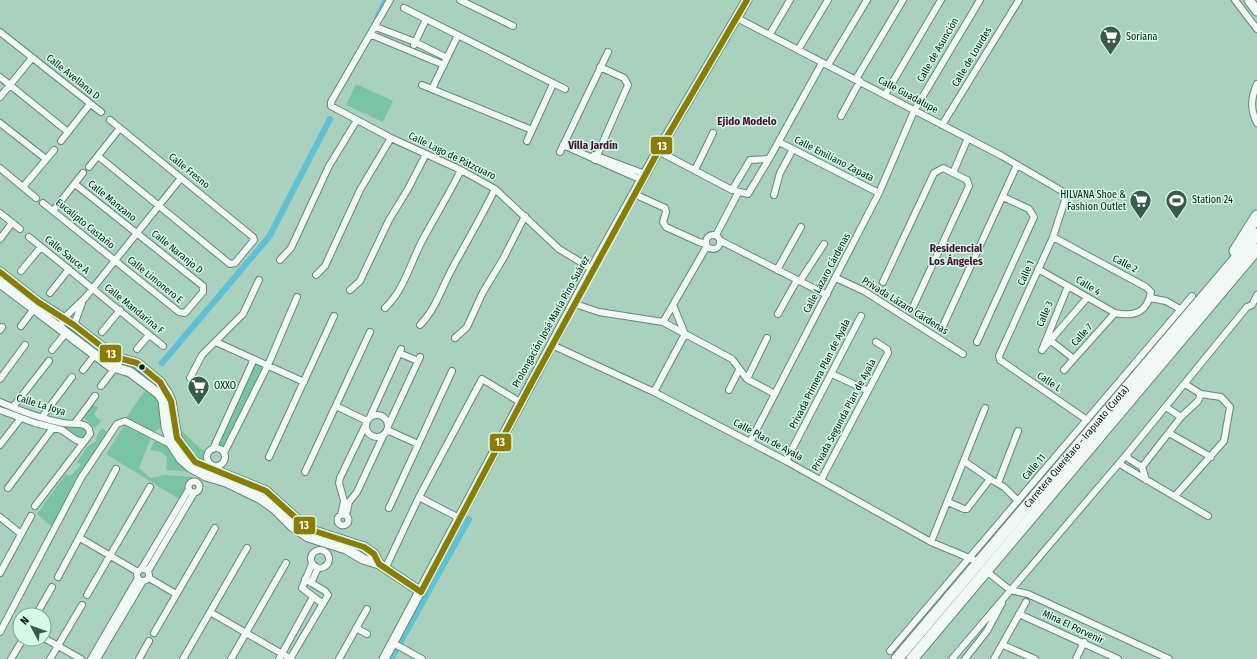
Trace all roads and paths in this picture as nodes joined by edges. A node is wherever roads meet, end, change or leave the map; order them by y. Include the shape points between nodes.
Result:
1 (390, 0) edge
2 (460, 0) edge
3 (747, 0) edge
4 (790, 0) edge
5 (828, 0) edge
6 (867, 0) edge
7 (903, 0) edge
8 (941, 0) edge
9 (980, 0) edge
10 (1019, 0) edge
11 (1235, 0) edge
12 (1249, 0) edge
13 (404, 8) dead end
14 (1257, 11) edge
15 (737, 18) junction
16 (426, 19) junction
17 (513, 26) dead end
18 (376, 27) junction
19 (1257, 29) edge
20 (0, 32) edge
21 (372, 34) junction
22 (770, 34) junction
23 (458, 35) junction
24 (415, 42) junction
25 (412, 50) junction
26 (798, 50) junction
27 (608, 52) dead end
28 (32, 58) junction
29 (447, 58) junction
30 (825, 64) junction
31 (444, 66) junction
32 (600, 67) junction
33 (0, 77) edge
34 (858, 80) junction
35 (553, 84) junction
36 (1257, 84) edge
37 (10, 85) junction
38 (422, 85) dead end
39 (432, 89) junction
40 (565, 89) dead end
41 (886, 95) junction
42 (0, 97) edge
43 (90, 104) junction
44 (914, 111) junction
45 (100, 112) dead end
46 (841, 116) dead end
47 (110, 120) dead end
48 (357, 120) junction
49 (0, 123) edge
50 (1257, 123) edge
51 (942, 125) junction
52 (120, 128) junction
53 (532, 130) junction
54 (68, 132) junction
55 (713, 133) dead end
56 (391, 138) junction
57 (968, 138) junction
58 (61, 141) dead end
59 (527, 141) dead end
60 (779, 142) junction
61 (563, 145) junction
62 (793, 149) junction
63 (54, 150) dead end
64 (658, 151) junction
65 (560, 152) dead end
66 (426, 154) junction
67 (98, 156) junction
68 (596, 158) junction
69 (769, 159) junction
70 (46, 160) junction
71 (1017, 165) junction
72 (89, 167) dead end
73 (0, 168) edge
74 (460, 170) junction
75 (695, 170) junction
76 (953, 173) junction
77 (84, 174) dead end
78 (643, 177) junction
79 (181, 178) junction
80 (75, 184) junction
81 (24, 187) junction
82 (495, 189) junction
83 (735, 191) junction
84 (879, 193) junction
85 (634, 194) junction
86 (1067, 194) joint
87 (774, 195) dead end
88 (1003, 197) junction
89 (36, 198) dead end
90 (43, 203) dead end
91 (159, 206) junction
92 (53, 211) junction
93 (0, 213) edge
94 (525, 216) junction
95 (1257, 216) edge
96 (12, 223) junction
97 (801, 226) dead end
98 (20, 229) dead end
99 (137, 233) junction
100 (1257, 234) edge
101 (716, 235) junction
102 (29, 237) dead end
103 (1053, 237) junction
104 (0, 238) edge
105 (721, 241) junction
106 (824, 244) dead end
107 (706, 245) junction
108 (41, 247) junction
109 (1257, 249) edge
110 (280, 260) dead end
111 (115, 261) junction
112 (69, 269) junction
113 (592, 269) junction
114 (1038, 269) junction
115 (777, 270) junction
116 (21, 271) dead end
117 (0, 272) edge
118 (316, 275) dead end
119 (836, 278) junction
120 (259, 280) dead end
121 (798, 280) junction
122 (883, 282) dead end
123 (1, 286) edge
124 (1068, 286) junction
125 (93, 288) junction
126 (350, 290) dead end
127 (50, 293) dead end
128 (827, 295) junction
129 (1257, 295) edge
130 (1192, 296) dead end
131 (297, 297) dead end
132 (85, 298) junction
133 (1087, 298) junction
134 (1150, 298) junction
135 (575, 304) junction
136 (672, 305) junction
137 (913, 307) dead end
138 (385, 308) dead end
139 (1180, 309) junction
140 (33, 310) junction
141 (120, 310) junction
142 (1115, 313) junction
143 (183, 314) joint
144 (778, 314) dead end
145 (1191, 314) junction
146 (334, 316) dead end
147 (861, 316) dead end
148 (64, 319) junction
149 (663, 322) junction
150 (74, 325) junction
151 (420, 325) dead end
152 (21, 326) dead end
153 (943, 326) dead end
154 (62, 332) junction
155 (102, 332) dead end
156 (370, 332) dead end
157 (685, 334) junction
158 (149, 335) junction
159 (455, 338) dead end
160 (767, 338) dead end
161 (1051, 341) junction
162 (216, 342) junction
163 (876, 342) dead end
164 (977, 342) dead end
165 (25, 345) dead end
166 (552, 345) junction
167 (163, 346) dead end
168 (137, 349) dead end
169 (52, 350) dead end
170 (963, 354) dead end
171 (94, 356) junction
172 (254, 359) junction
173 (1074, 359) junction
174 (121, 360) junction
175 (1000, 360) joint
176 (49, 361) dead end
177 (268, 365) junction
178 (115, 368) junction
179 (83, 370) dead end
180 (739, 370) junction
181 (1064, 370) dead end
182 (452, 371) dead end
183 (832, 374) junction
184 (72, 377) dead end
185 (190, 378) dead end
186 (0, 379) edge
187 (747, 379) junction
188 (304, 382) junction
189 (1185, 384) junction
190 (101, 386) dead end
191 (729, 390) dead end
192 (868, 391) junction
193 (654, 392) junction
194 (774, 394) junction
195 (1201, 394) junction
196 (95, 396) dead end
197 (520, 402) junction
198 (1, 404) edge
199 (336, 406) junction
200 (1166, 407) junction
201 (13, 408) junction
202 (986, 408) dead end
203 (0, 410) edge
204 (1181, 417) junction
205 (42, 418) junction
206 (20, 419) junction
207 (1087, 420) junction
208 (367, 421) junction
209 (75, 423) junction
210 (54, 428) junction
211 (386, 430) junction
212 (1018, 431) dead end
213 (1169, 433) junction
214 (84, 442) junction
215 (750, 442) junction
216 (418, 444) junction
217 (0, 445) edge
218 (172, 445) junction
219 (213, 449) junction
220 (224, 453) junction
221 (1128, 456) junction
222 (208, 457) junction
223 (269, 457) dead end
224 (1210, 457) junction
225 (786, 461) junction
226 (964, 461) junction
227 (1120, 466) junction
228 (1142, 467) junction
229 (116, 469) dead end
230 (207, 470) junction
231 (305, 472) dead end
232 (821, 480) junction
233 (989, 480) junction
234 (1146, 480) junction
235 (196, 482) junction
236 (998, 483) junction
237 (150, 487) dead end
238 (8, 488) dead end
239 (192, 491) junction
240 (1174, 496) junction
241 (419, 497) junction
242 (346, 501) junction
243 (1018, 501) junction
244 (948, 502) junction
245 (35, 506) dead end
246 (389, 508) dead end
247 (31, 516) dead end
248 (1208, 516) dead end
249 (0, 517) edge
250 (459, 518) junction
251 (215, 528) dead end
252 (21, 534) junction
253 (80, 538) junction
254 (334, 541) junction
255 (931, 542) junction
256 (247, 548) dead end
257 (325, 552) junction
258 (110, 556) junction
259 (973, 559) junction
260 (286, 563) dead end
261 (312, 564) junction
262 (382, 565) junction
263 (318, 568) junction
264 (0, 574) edge
265 (990, 574) dead end
266 (143, 575) junction
267 (58, 577) dead end
268 (308, 581) junction
269 (52, 587) dead end
270 (1010, 590) junction
271 (421, 592) junction
272 (176, 594) junction
273 (87, 595) dead end
274 (313, 597) junction
275 (1026, 602) dead end
276 (323, 604) junction
277 (82, 605) dead end
278 (41, 607) edge
279 (366, 609) dead end
280 (210, 612) junction
281 (1019, 614) junction
282 (356, 628) junction
283 (0, 632) edge
284 (154, 633) dead end
285 (246, 633) junction
286 (367, 634) dead end
287 (150, 641) dead end
288 (1084, 642) junction
289 (52, 643) edge
290 (393, 643) junction
291 (1003, 645) junction
292 (58, 646) junction
293 (18, 647) edge
294 (894, 655) edge
295 (280, 656) edge
296 (11, 659) edge
297 (50, 659) edge
298 (81, 659) edge
299 (91, 659) edge
300 (97, 659) edge
301 (139, 659) edge
302 (183, 659) edge
303 (231, 659) edge
304 (290, 659) edge
305 (339, 659) edge
306 (384, 659) edge
307 (422, 659) edge
308 (912, 659) edge
309 (952, 659) edge
310 (965, 659) edge
311 (994, 659) edge
312 (1035, 659) edge
313 (1076, 659) edge
314 (1118, 659) edge
315 (1169, 659) edge

1 - 18 street
2 - 17 street
3 - 15 street, Prolongación José María Pino Suárez
4 - 22 street
5 - 26 street
6 - 30 street
7 - 34 street
8 - 41 street
9 - 44 street, Calle de Asunción
10 - 51 street, Calle de Lourdes
11 - 19 street
12 - 14 street
13 - 16 street
15 - 22 street, Calle Guadalupe
15 - 64 street, Prolongación José María Pino Suárez
16 - 23 street
16 - 24 street
18 - 21 street
18 - 24 street
20 - 28 street, Calle Avellana D
21 - 25 street
21 - 48 street, Calle Lago de Pátzcuaro via 334,96 331,106
22 - 26 street, Calle Guadalupe
23 - 29 street
23 - 35 street
24 - 25 street
24 - 29 street
25 - 31 street
26 - 30 street, Calle Guadalupe
27 - 32 street
28 - 37 street
28 - 43 street, Calle Avellana D
29 - 31 street
30 - 34 street, Calle Guadalupe
30 - 60 street
31 - 39 street
32 - 61 street
32 - 68 street via 624,78 628,84
33 - 37 street
34 - 41 street, Calle Guadalupe
34 - 46 street
35 - 40 street
35 - 53 street
36 - 50 street via 1252,98
37 - 42 street
37 - 54 street
38 - 39 street
39 - 53 street
41 - 44 street, Calle Guadalupe
43 - 45 street, Calle Avellana D
43 - 54 street
44 - 51 street, Calle Guadalupe
44 - 84 street, Calle Lázaro Cárdenas
47 - 52 street, Calle Fresno
48 - 56 street, Calle Lago de Pátzcuaro
48 - 110 street via 329,166 292,248
49 - 70 street
51 - 57 street, Calle Guadalupe
52 - 67 street
52 - 79 street, Calle Fresno
53 - 59 street
54 - 58 street
55 - 75 street
56 - 66 street, Calle Lago de Pátzcuaro
56 - 118 street via 360,190 325,266
57 - 71 street, Calle Guadalupe
57 - 76 street
60 - 62 street, Calle Emiliano Zapata
60 - 69 street
61 - 65 street
61 - 68 street
62 - 84 street, Calle Emiliano Zapata
62 - 87 street via 780,173
63 - 70 street
64 - 75 street
64 - 78 street, Prolongación José María Pino Suárez
66 - 74 street, Calle Lago de Pátzcuaro
66 - 126 street via 388,220 360,281
67 - 72 street
67 - 91 street
68 - 78 street
69 - 83 street via 750,160
69 - 83 street via 748,194
70 - 81 street
71 - 86 street, Calle Guadalupe
71 - 88 street
73 - 81 street
74 - 82 street, Calle Lago de Pátzcuaro
74 - 138 street via 397,295
75 - 83 street
76 - 122 street via 943,168 934,172
76 - 137 street via 967,180 970,186
77 - 80 street
78 - 85 street, Prolongación José María Pino Suárez
79 - 91 street
79 - 91 street, Calle Fresno via 254,239 235,263 230,264
80 - 92 street
80 - 99 street, Calle Manzano
81 - 89 street
82 - 94 street, Calle Lago de Pátzcuaro
82 - 151 street via 452,268 432,312
83 - 101 street
84 - 119 street, Calle Lázaro Cárdenas
85 - 107 street via 665,208 663,222 666,227
85 - 113 street, Prolongación José María Pino Suárez
86 - 103 street, Calle 1
88 - 153 street
88 - 164 street via 1029,209 1034,217
90 - 92 street, Eucalipto Castaño
91 - 99 street
92 - 111 street, Eucalipto Castaño
93 - 96 street
94 - 113 street, Calle Lago de Pátzcuaro via 564,253
94 - 159 street via 483,292 467,327
95 - 145 highway
96 - 98 street
96 - 104 street
97 - 115 street
99 - 111 street
99 - 143 street, Calle Naranjo D via 204,288
100 - 145 highway, Carretera Querétaro - Irapuato (Cuota)
101 - 105 street
101 - 107 street via 707,238
102 - 108 street, Calle Sauce A
103 - 114 street, Calle 1
103 - 134 street, Calle 2 via 1146,286 1151,292
105 - 107 street via 716,249
105 - 115 street
106 - 121 street
107 - 136 street
108 - 112 street, Calle Sauce A
108 - 116 street
109 - 308 highway, Carretera Querétaro - Irapuato (Cuota)
111 - 125 street
111 - 143 street, Calle Limonero E
112 - 125 street, Calle Sauce A
112 - 127 street
113 - 135 street, Prolongación José María Pino Suárez
114 - 124 street, Calle 4
114 - 175 street, Calle 1 via 999,356
115 - 121 street
117 - 148 street
119 - 128 street, Calle Lázaro Cárdenas
119 - 170 street, Privada Lázaro Cárdenas via 864,291
120 - 162 street via 242,314
121 - 128 street
121 - 144 street
123 - 140 street
124 - 133 street, Calle 4
124 - 161 street, Calle 3 via 1042,350
125 - 132 street
125 - 141 street, Calle Mandarina F
128 - 194 street, Calle Lázaro Cárdenas
129 - 189 street via 1252,305 1247,307
130 - 139 street, Calle 11
131 - 177 street
132 - 148 street
132 - 150 street
133 - 142 street, Calle 4
133 - 161 street
134 - 139 street via 1166,301
134 - 142 street, Calle 4 via 1138,313 1130,316
135 - 149 street via 599,312
135 - 166 street, Prolongación José María Pino Suárez
136 - 149 street
136 - 157 street
139 - 207 street, Calle 11
140 - 152 street
140 - 154 street
141 - 155 street
141 - 158 street, Calle Mandarina F
142 - 173 street, Calle 7
145 - 294 highway, Carretera Querétaro - Irapuato (Cuota)
146 - 188 street
147 - 183 street, Privada Primera Plan de Ayala
148 - 150 street
148 - 154 street
149 - 157 street
150 - 174 street
154 - 169 street
154 - 171 street
156 - 199 street
157 - 180 street via 732,359
157 - 193 street
158 - 167 street, Calle Mandarina F
158 - 168 street
160 - 187 street
161 - 173 street
162 - 172 street
162 - 185 street via 200,359
163 - 192 street, Privada Segunda Plan de Ayala via 887,349 888,353
165 - 186 street
166 - 193 street, Calle Plan de Ayala
166 - 197 street, Prolongación José María Pino Suárez
171 - 178 street
171 - 179 street
172 - 177 street
172 - 219 street
173 - 181 street, Calle 7
174 - 178 street
174 - 230 street via 137,363 164,386 171,401 178,438 189,456
175 - 207 street, Calle L
176 - 201 street
177 - 188 street
177 - 220 street
178 - 190 street
178 - 218 street via 130,372 159,394 163,400 166,427
180 - 187 street
180 - 191 street
182 - 216 street
183 - 192 street
183 - 225 street, Privada Primera Plan de Ayala
184 - 205 street
187 - 194 street
188 - 223 street
189 - 195 street
189 - 200 street
192 - 232 street, Privada Segunda Plan de Ayala
193 - 215 street, Calle Plan de Ayala
194 - 215 street, Calle Lázaro Cárdenas
195 - 204 street via 1198,401
195 - 224 street via 1221,397 1230,407 1224,440
196 - 209 street
197 - 241 street via 482,379
197 - 250 street, Prolongación José María Pino Suárez
198 - 201 street, Calle La Joya
199 - 208 street
199 - 231 street
200 - 204 street
200 - 221 street
201 - 205 street, Calle La Joya
202 - 226 street
203 - 206 street, Calle La Joya
204 - 213 street
205 - 209 street, Calle La Joya
206 - 210 street, Calle La Joya
206 - 217 street
207 - 243 street, Calle 11
208 - 211 street via 374,415 384,417
208 - 211 street via 366,430 372,436 380,436
208 - 211 street via 400,351 419,359
208 - 242 street via 340,478 339,483
209 - 214 street, Calle La Joya via 89,429 90,434
210 - 214 street, Calle La Joya
210 - 238 street
211 - 216 street
211 - 242 street via 357,492
212 - 236 street
213 - 224 street
213 - 228 street
214 - 245 street
215 - 225 street, Calle Plan de Ayala
216 - 246 street
218 - 230 street via 181,459
218 - 283 street via 125,421 117,424 81,478
219 - 220 street via 219,448
219 - 222 street
220 - 230 street via 224,460
221 - 227 street
221 - 228 street
222 - 230 street
222 - 230 street via 211,464
224 - 240 street
225 - 232 street, Calle Plan de Ayala
226 - 233 street
226 - 244 street
227 - 234 street
227 - 270 street
228 - 234 street
229 - 253 street via 86,522
230 - 235 street
230 - 254 street via 266,491 308,529
232 - 255 street, Calle Plan de Ayala
233 - 236 street
233 - 244 street via 967,509
234 - 240 street
235 - 239 street via 190,484
235 - 239 street via 200,490
236 - 243 street
237 - 258 street
239 - 266 street
240 - 248 street
241 - 250 street
241 - 262 street
242 - 254 street via 344,515 348,519 347,523 341,525
243 - 259 street, Calle 11
244 - 255 street
247 - 252 street
249 - 252 street
250 - 271 street, Prolongación José María Pino Suárez
251 - 272 street
252 - 264 street
253 - 258 street
253 - 267 street
254 - 257 street
254 - 262 street via 364,547 374,554
255 - 259 street, Calle Plan de Ayala
256 - 280 street
257 - 261 street via 313,554
257 - 263 street via 328,561 325,567
258 - 266 street
258 - 273 street
259 - 294 street, Calle 11
260 - 285 street
261 - 263 street
261 - 268 street
262 - 271 street
263 - 268 street
265 - 270 street
266 - 272 street
266 - 299 street
266 - 300 street
268 - 274 street via 302,589
268 - 276 street via 328,593
269 - 278 street
270 - 309 street
270 - 310 street via 987,631
270 - 315 street via 1028,594
271 - 290 street, Prolongación José María Pino Suárez
272 - 284 street
274 - 276 street
274 - 295 street
275 - 281 street
276 - 304 street
277 - 292 street
279 - 282 street
280 - 285 street
280 - 302 street
281 - 288 street, Mina El Porvenir
281 - 291 street
282 - 286 street
282 - 305 street
285 - 295 street
285 - 303 street
287 - 301 street
288 - 313 street
288 - 314 street, Mina El Porvenir
289 - 292 street
290 - 306 street, Prolongación José María Pino Suárez
290 - 307 street
291 - 311 street
291 - 312 street
292 - 297 street
292 - 298 street
293 - 296 street
295 - 304 street

